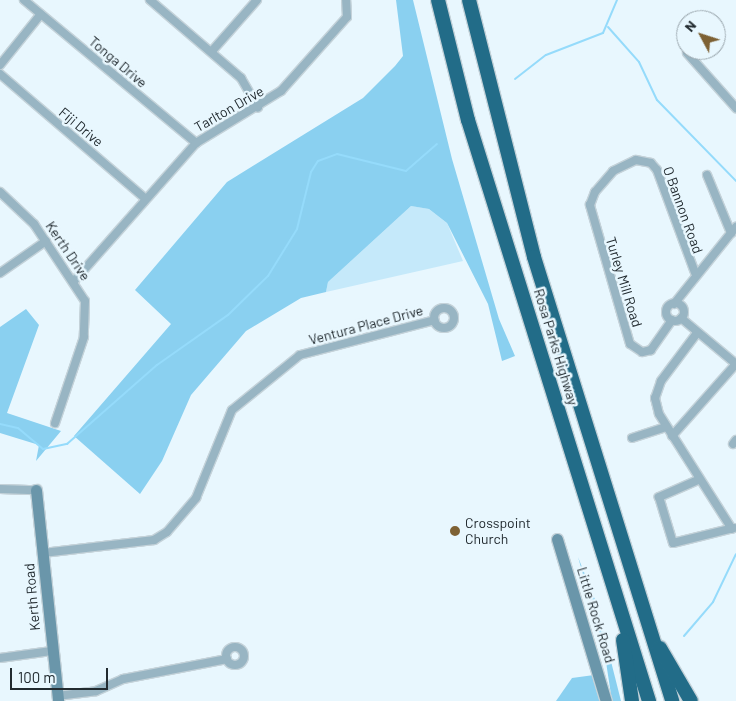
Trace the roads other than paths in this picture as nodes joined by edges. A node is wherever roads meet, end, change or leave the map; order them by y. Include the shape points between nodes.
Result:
1 (24, 0) edge
2 (150, 0) edge
3 (257, 0) edge
4 (346, 0) edge
5 (438, 0) edge
6 (469, 0) edge
7 (41, 14) junction
8 (212, 51) junction
9 (693, 60) edge
10 (0, 64) edge
11 (0, 74) edge
12 (258, 106) junction
13 (736, 108) edge
14 (196, 143) junction
15 (707, 175) dead end
16 (0, 192) edge
17 (146, 199) junction
18 (592, 220) joint
19 (734, 230) edge
20 (46, 241) junction
21 (0, 272) edge
22 (695, 273) junction
23 (74, 281) junction
24 (674, 304) junction
25 (681, 318) junction
26 (435, 320) dead end
27 (672, 320) junction
28 (697, 333) junction
29 (736, 364) edge
30 (55, 423) dead end
31 (666, 427) junction
32 (672, 436) junction
33 (632, 438) dead end
34 (698, 480) junction
35 (0, 489) edge
36 (36, 490) joint
37 (734, 528) edge
38 (557, 539) dead end
39 (43, 553) junction
40 (618, 600) junction
41 (651, 633) junction
42 (52, 651) junction
43 (0, 658) edge
44 (227, 658) dead end
45 (58, 699) edge
46 (606, 701) edge
47 (632, 701) edge
48 (649, 701) edge
49 (672, 701) edge
50 (691, 701) edge

1 - 7 street, Tonga Drive
2 - 8 street
3 - 8 street
4 - 12 street, Tarlton Drive via 344,21 276,97
5 - 40 highway, Rosa Parks Highway via 468,120
6 - 41 highway, Rosa Parks Highway via 528,238
7 - 10 street
7 - 14 street, Tonga Drive
8 - 12 street via 241,78
9 - 13 street
11 - 17 street, Fiji Drive
12 - 14 street, Tarlton Drive
14 - 17 street, Tarlton Drive
15 - 19 street
16 - 20 street, Kerth Drive
17 - 23 street, Tarlton Drive
18 - 22 street, O Bannon Road via 595,192 613,171 636,160 651,163
18 - 27 street, Turley Mill Road via 624,329 636,349 656,346
19 - 22 street
20 - 21 street
20 - 23 street, Kerth Drive
22 - 24 street
23 - 30 street, Kerth Drive via 85,300 86,331
24 - 25 street via 682,308
24 - 27 street via 667,310
25 - 27 street
25 - 28 street
26 - 39 street, Ventura Place Drive via 300,355 232,410 196,498 168,532 154,540
28 - 29 street
28 - 31 street via 656,390 659,414
29 - 32 street
31 - 32 street
31 - 33 street
32 - 34 street
34 - 37 street
34 - 37 street via 659,497 673,543
35 - 36 street
36 - 39 street, Kerth Road
38 - 46 street, Little Rock Road
39 - 42 street, Kerth Road
40 - 47 highway
40 - 48 highway, Rosa Parks Highway
41 - 49 highway, Rosa Parks Highway
41 - 50 highway
42 - 43 street
42 - 45 street, Kerth Road
44 - 45 street

